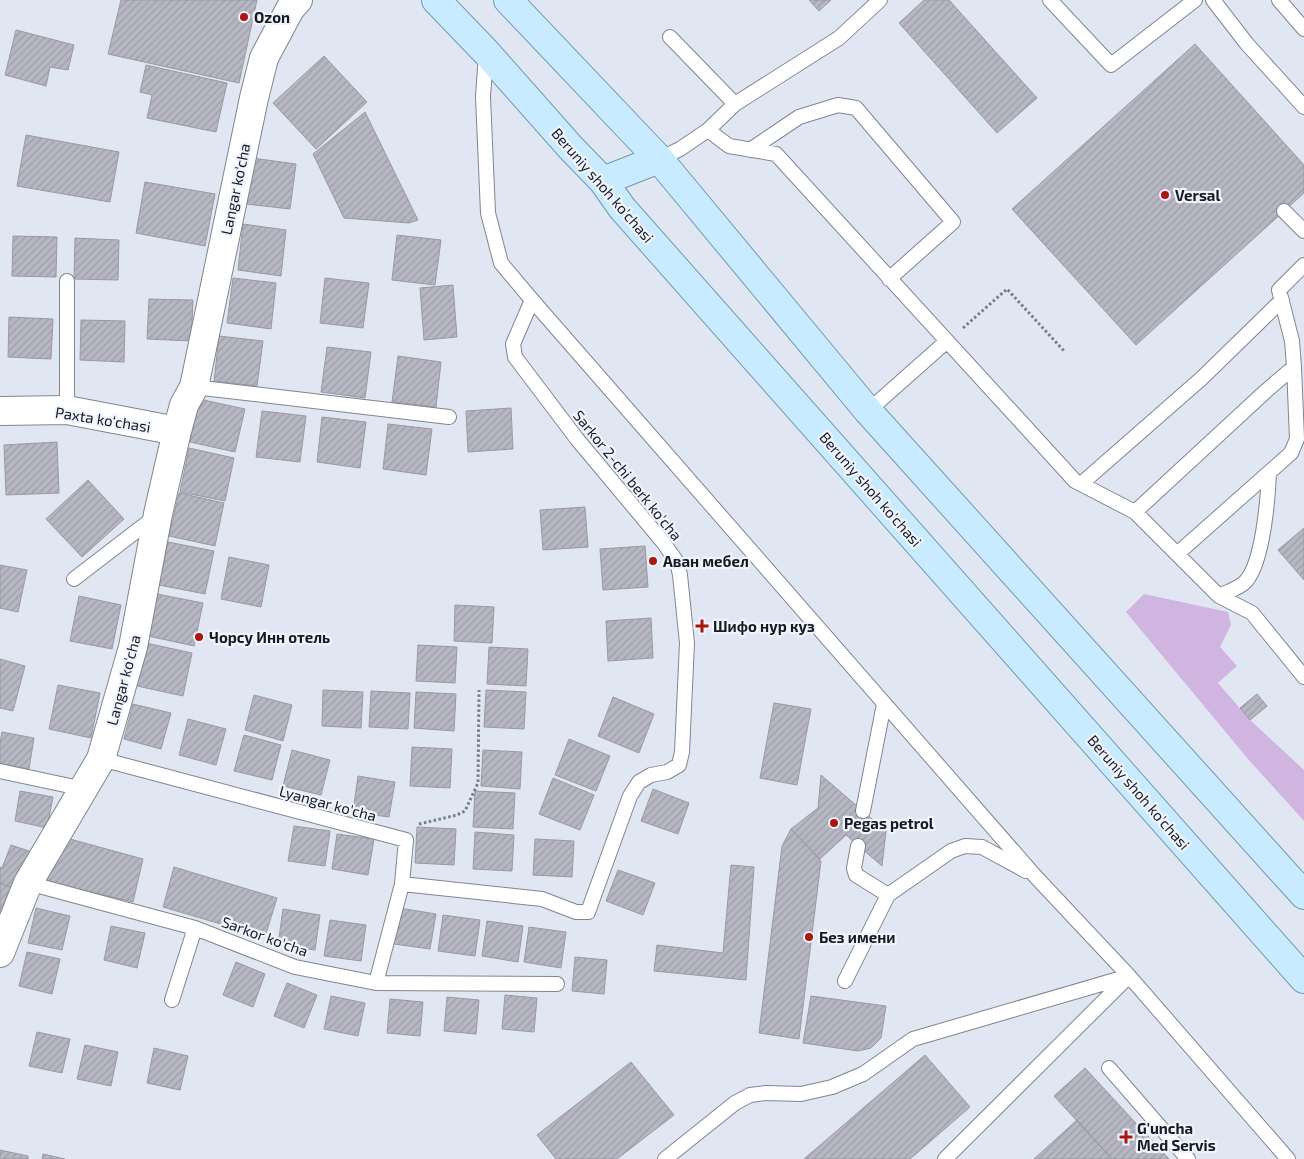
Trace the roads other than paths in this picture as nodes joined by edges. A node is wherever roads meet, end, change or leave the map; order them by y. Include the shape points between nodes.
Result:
1 (298, 0) edge
2 (436, 0) edge
3 (508, 0) edge
4 (880, 0) edge
5 (1050, 0) edge
6 (1213, 0) edge
7 (1279, 0) edge
8 (1188, 2) edge
9 (1304, 29) edge
10 (670, 36) dead end
11 (486, 52) junction
12 (735, 104) junction
13 (1304, 107) edge
14 (708, 130) junction
15 (750, 150) junction
16 (659, 159) junction
17 (603, 181) junction
18 (1284, 211) dead end
19 (1304, 231) edge
20 (1304, 265) edge
21 (889, 279) junction
22 (67, 281) dead end
23 (532, 300) junction
24 (1282, 300) junction
25 (947, 341) junction
26 (1294, 367) junction
27 (194, 387) junction
28 (67, 410) junction
29 (0, 411) edge
30 (868, 411) junction
31 (449, 417) dead end
32 (177, 432) junction
33 (1269, 472) junction
34 (1081, 484) junction
35 (1135, 512) junction
36 (158, 514) junction
37 (1178, 554) junction
38 (74, 579) dead end
39 (1219, 596) junction
40 (1304, 677) edge
41 (884, 704) junction
42 (101, 759) junction
43 (0, 771) edge
44 (84, 789) junction
45 (863, 811) dead end
46 (858, 846) dead end
47 (1035, 876) junction
48 (28, 883) junction
49 (402, 884) junction
50 (888, 895) junction
51 (1304, 895) edge
52 (195, 928) junction
53 (0, 953) edge
54 (1129, 976) junction
55 (1304, 979) edge
56 (845, 981) dead end
57 (376, 983) junction
58 (557, 984) dead end
59 (172, 1000) dead end
60 (1109, 1068) dead end
61 (665, 1159) edge
62 (945, 1159) edge
63 (1188, 1159) edge
64 (1288, 1159) edge

1 - 27 street, Langar ko'cha via 264,58
2 - 11 main road, Beruniy shoh ko'chasi
3 - 16 main road
4 - 12 lane via 839,38
5 - 8 lane via 1111,65
6 - 13 lane via 1247,44
7 - 9 lane
10 - 12 lane
11 - 17 main road, Beruniy shoh ko'chasi
11 - 23 lane via 482,97 488,214 502,263
12 - 14 lane
14 - 15 lane via 729,146
14 - 16 lane
15 - 21 lane via 776,154
15 - 21 lane via 799,117 838,105 856,108 953,222
16 - 17 main road
16 - 30 main road
17 - 55 main road, Beruniy shoh ko'chasi via 622,208
18 - 19 lane
20 - 24 lane via 1280,290
21 - 25 lane
22 - 28 lane
23 - 41 lane
23 - 49 lane, Sarkor 2-chi berk ko'cha via 513,344 514,357 677,562 687,643 682,752 678,765 639,782 630,796 588,912 576,912 542,899
24 - 26 lane via 1292,341
24 - 34 lane via 1202,378
25 - 30 lane
25 - 34 lane
26 - 33 lane via 1297,439 1291,452
26 - 35 lane
27 - 31 lane
27 - 32 street, Langar ko'cha via 184,405
28 - 29 street, Paxta ko‘chasi
28 - 32 street, Paxta ko‘chasi
30 - 51 main road
32 - 36 street, Langar ko'cha
33 - 37 lane
33 - 39 lane via 1267,506 1257,559 1246,582
34 - 35 lane
35 - 37 lane
36 - 38 lane
36 - 42 street, Langar ko'cha via 133,647
37 - 39 lane
39 - 40 lane via 1252,613
41 - 45 lane
41 - 47 lane
42 - 44 street, Langar ko'cha
42 - 49 lane, Lyangar ko'cha via 406,840
43 - 44 lane
44 - 48 street, Langar ko'cha
46 - 50 lane via 856,875
47 - 50 lane via 982,847 966,846 951,851
47 - 54 lane
48 - 52 lane, Sarkor ko'cha
48 - 53 street, Langar ko'cha
49 - 57 lane
50 - 56 lane
52 - 57 lane, Sarkor ko'cha via 295,966
52 - 59 lane
54 - 61 lane via 913,1039 863,1074 832,1088 801,1094 750,1096 735,1104
54 - 62 lane
54 - 64 lane
57 - 58 lane, Sarkor ko'cha
60 - 63 lane

